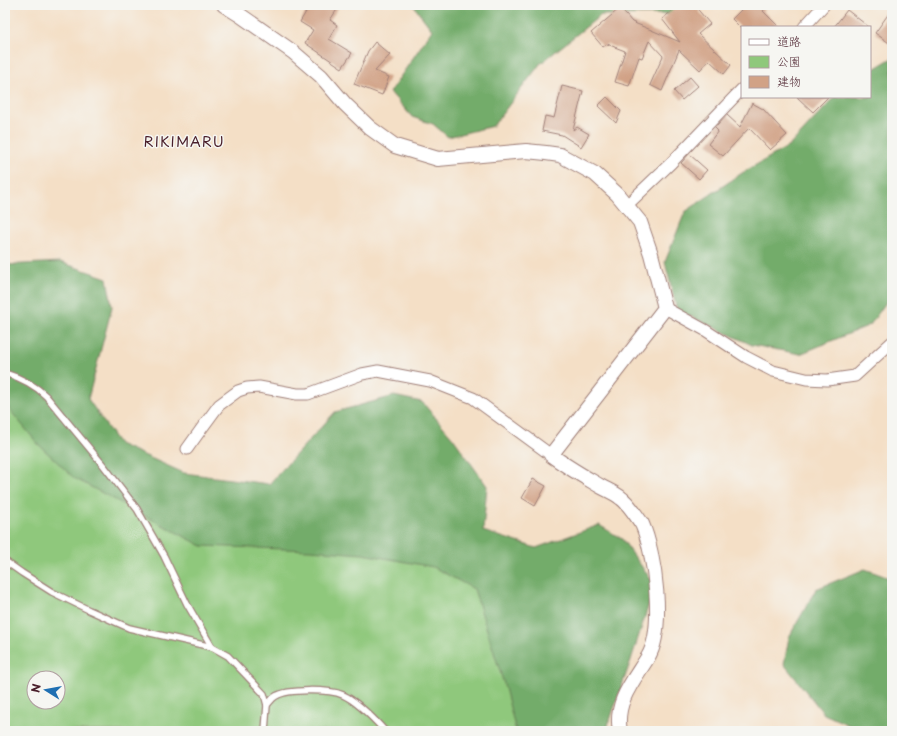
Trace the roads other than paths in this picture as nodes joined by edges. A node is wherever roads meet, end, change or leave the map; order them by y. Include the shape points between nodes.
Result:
1 (224, 5) edge
2 (824, 5) edge
3 (805, 26) edge
4 (741, 90) edge
5 (627, 205) junction
6 (665, 308) junction
7 (892, 342) edge
8 (5, 373) edge
9 (187, 449) dead end
10 (551, 455) junction
11 (5, 561) edge
12 (212, 647) junction
13 (267, 705) junction
14 (265, 731) edge
15 (385, 731) edge
16 (620, 731) edge

1 - 5 street via 293,52 321,76 370,128 395,146 438,159 526,151 560,155 595,174
2 - 3 street
4 - 5 street
5 - 6 street via 640,222
6 - 7 street via 773,371 806,379 827,380 855,376
6 - 10 street
8 - 12 lane via 28,382 46,396 137,509
9 - 10 street via 219,405 238,392 259,387 308,394 362,374 378,371 430,381 473,398
10 - 16 street via 565,466 622,498 641,523 648,542 654,566 656,628 652,651 627,689 623,700 618,723
11 - 12 lane via 52,592 129,628
12 - 13 lane via 228,656 264,694
13 - 14 lane
13 - 15 lane via 275,696 287,692 320,690 343,695 366,711

